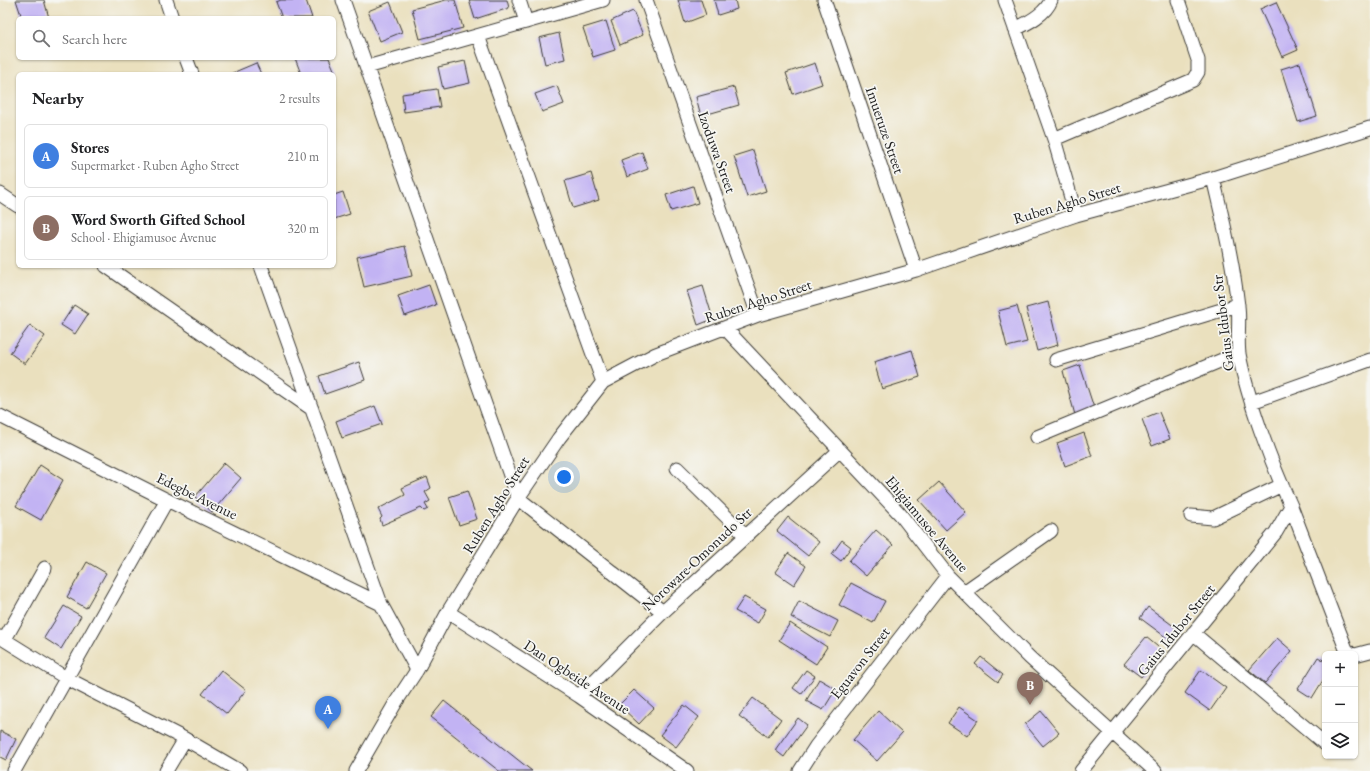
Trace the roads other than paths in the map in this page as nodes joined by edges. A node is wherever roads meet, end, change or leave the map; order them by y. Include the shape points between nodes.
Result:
1 (166, 0) edge
2 (343, 0) edge
3 (519, 0) edge
4 (603, 0) edge
5 (646, 0) edge
6 (824, 0) edge
7 (1004, 0) edge
8 (1050, 0) edge
9 (1178, 0) edge
10 (171, 16) edge
11 (526, 22) junction
12 (1015, 29) junction
13 (478, 36) junction
14 (187, 60) edge
15 (367, 68) junction
16 (191, 72) edge
17 (1370, 128) edge
18 (1054, 139) junction
19 (1213, 178) junction
20 (0, 194) edge
21 (16, 205) edge
22 (1076, 215) junction
23 (109, 268) edge
24 (262, 268) edge
25 (916, 270) junction
26 (1238, 305) junction
27 (758, 315) junction
28 (725, 328) junction
29 (1239, 353) junction
30 (1056, 360) dead end
31 (1370, 360) edge
32 (603, 382) junction
33 (1252, 402) junction
34 (312, 409) junction
35 (0, 416) edge
36 (1037, 437) dead end
37 (840, 450) junction
38 (676, 468) dead end
39 (1282, 485) junction
40 (518, 498) junction
41 (167, 500) junction
42 (1291, 506) junction
43 (1191, 516) dead end
44 (1052, 531) dead end
45 (746, 536) junction
46 (45, 568) dead end
47 (948, 576) junction
48 (964, 592) junction
49 (381, 604) junction
50 (448, 612) junction
51 (663, 612) junction
52 (1193, 633) junction
53 (2, 638) edge
54 (1348, 651) edge
55 (1370, 651) edge
56 (1358, 654) edge
57 (417, 670) junction
58 (66, 678) junction
59 (580, 696) junction
60 (1113, 732) junction
61 (185, 739) junction
62 (1322, 741) edge
63 (14, 771) edge
64 (166, 771) edge
65 (240, 771) edge
66 (356, 771) edge
67 (687, 771) edge
68 (800, 771) edge
69 (1081, 771) edge
70 (1155, 771) edge

1 - 10 street
2 - 15 street
3 - 11 street
4 - 11 street
5 - 27 street, Izoduwa Street
6 - 25 street, Imueruze Street
7 - 12 street
8 - 12 street via 1046,8 1031,22
9 - 18 street via 1198,60 1198,72 1193,80
11 - 13 street
12 - 18 street
13 - 15 street
13 - 32 street
14 - 16 street
15 - 40 street
17 - 19 street, Ruben Agho Street
18 - 22 street
19 - 22 street, Ruben Agho Street
19 - 26 street, Gaius Idubor Str via 1228,241
20 - 21 street
22 - 25 street, Ruben Agho Street
23 - 34 street
24 - 34 street
25 - 27 street, Ruben Agho Street
26 - 29 street, Gaius Idubor Str
26 - 30 street
27 - 28 street, Ruben Agho Street
28 - 32 street, Ruben Agho Street via 656,354
28 - 37 street, Ehigiamusoe Avenue
29 - 33 street, Gaius Idubor Str
29 - 36 street
31 - 33 street
32 - 40 street, Ruben Agho Street via 559,438
33 - 39 street, Gaius Idubor Str
34 - 49 street
35 - 41 street, Edegbe Avenue
37 - 45 street, Noroware-Omonudo Str
37 - 47 street, Ehigiamusoe Avenue via 900,514
38 - 45 street
39 - 42 street, Gaius Idubor Str
39 - 43 street via 1212,518
40 - 50 street, Ruben Agho Street
40 - 51 street
41 - 49 street, Edegbe Avenue
41 - 58 street
42 - 52 street, Gaius Idubor Street via 1276,532
42 - 54 street, Gaius Idubor Str
44 - 48 street
45 - 51 street, Noroware-Omonudo Str
46 - 53 street
47 - 48 street, Ehigiamusoe Avenue
47 - 68 street, Eguavon Street via 816,746
48 - 60 street, Ehigiamusoe Avenue via 1030,658
49 - 57 street
50 - 57 street, Ruben Agho Street
50 - 59 street, Dan Ogbeide Avenue
51 - 59 street, Noroware-Omonudo Str
52 - 60 street, Gaius Idubor Street
52 - 62 street
53 - 58 street
55 - 56 street
57 - 66 street, Ruben Agho Street
58 - 61 street
58 - 63 street
59 - 67 street, Dan Ogbeide Avenue
60 - 69 street, Gaius Idubor Street
60 - 70 street, Ehigiamusoe Avenue
61 - 64 street
61 - 65 street

